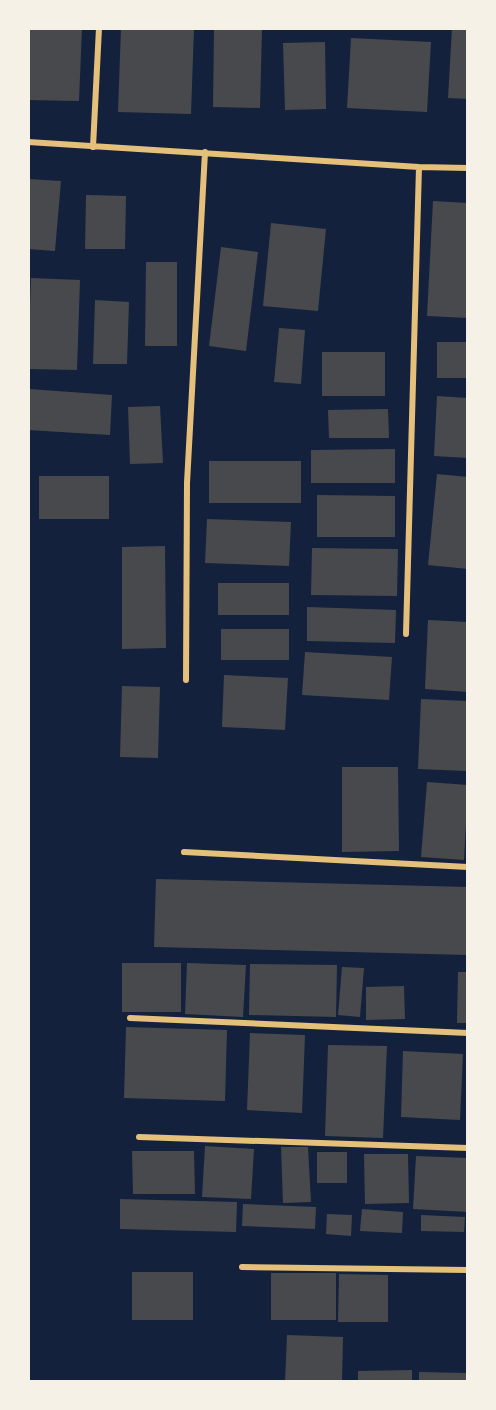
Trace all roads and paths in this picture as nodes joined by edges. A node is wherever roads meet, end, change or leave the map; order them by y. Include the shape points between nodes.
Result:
1 (99, 28) edge
2 (28, 142) edge
3 (93, 147) junction
4 (205, 152) junction
5 (419, 166) junction
6 (468, 168) edge
7 (406, 634) dead end
8 (186, 680) dead end
9 (184, 852) dead end
10 (468, 867) edge
11 (130, 1018) dead end
12 (468, 1033) edge
13 (139, 1137) dead end
14 (468, 1148) edge
15 (242, 1268) dead end
16 (468, 1270) edge

1 - 3 street
2 - 3 street
3 - 4 street
4 - 5 street
4 - 8 street via 187,483
5 - 6 street
5 - 7 street
9 - 10 street
11 - 12 street
13 - 14 street
15 - 16 street

